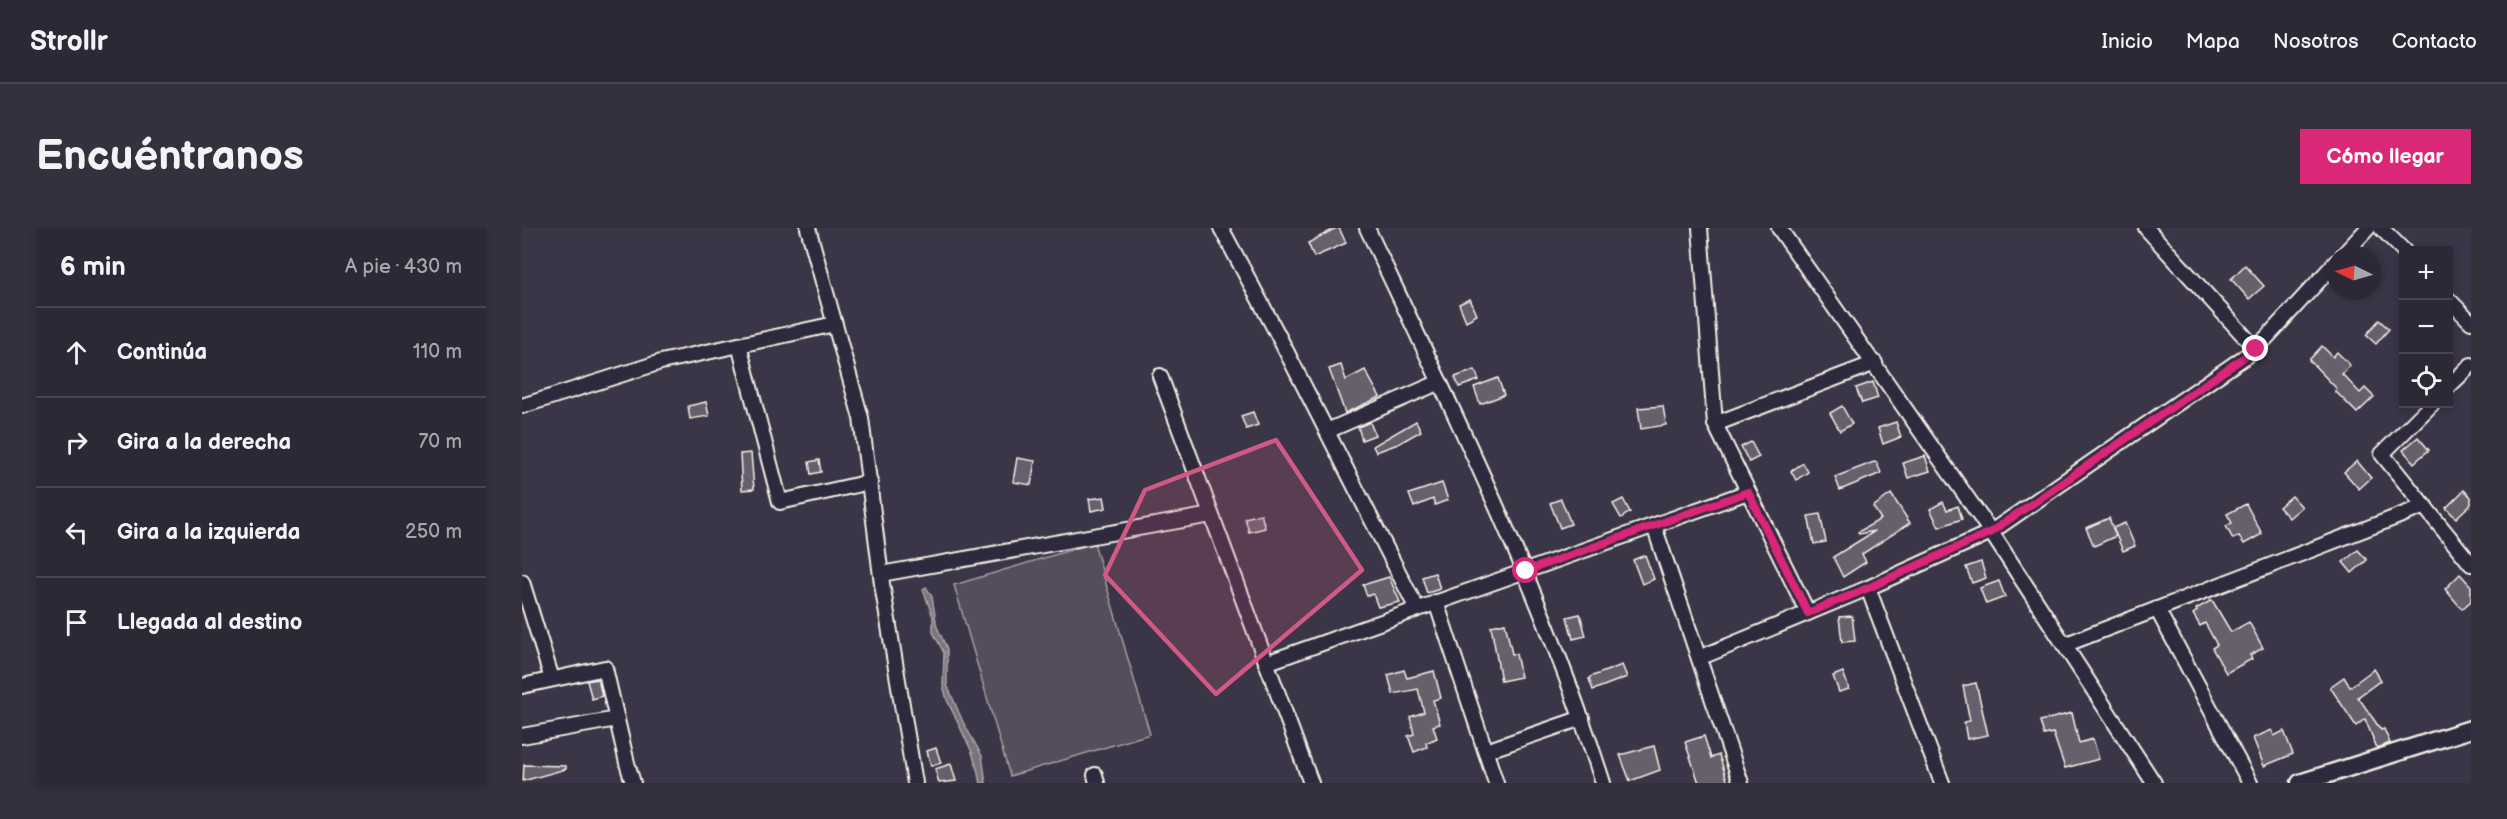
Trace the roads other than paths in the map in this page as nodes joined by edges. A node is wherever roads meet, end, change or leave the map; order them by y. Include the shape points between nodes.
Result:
1 (808, 228) edge
2 (1221, 228) edge
3 (1367, 228) edge
4 (1700, 228) edge
5 (1779, 228) edge
6 (2148, 228) edge
7 (2368, 228) edge
8 (2388, 230) edge
9 (2351, 246) edge
10 (2399, 246) edge
11 (2327, 272) edge
12 (2449, 300) edge
13 (2471, 322) edge
14 (835, 324) junction
15 (739, 345) junction
16 (2256, 349) junction
17 (1875, 363) junction
18 (2471, 365) edge
19 (1160, 376) dead end
20 (1440, 382) junction
21 (2453, 382) edge
22 (522, 406) edge
23 (2429, 408) edge
24 (1715, 424) junction
25 (1327, 431) junction
26 (870, 482) junction
27 (1748, 492) junction
28 (2425, 506) junction
29 (1211, 515) junction
30 (1654, 526) junction
31 (1991, 532) junction
32 (2471, 564) edge
33 (1526, 571) junction
34 (881, 573) junction
35 (522, 582) edge
36 (1868, 588) junction
37 (1436, 602) junction
38 (1416, 609) junction
39 (2157, 609) junction
40 (1808, 613) junction
41 (2064, 645) junction
42 (1699, 658) junction
43 (1266, 663) junction
44 (552, 679) junction
45 (522, 686) edge
46 (1582, 718) junction
47 (616, 719) junction
48 (2471, 729) edge
49 (522, 736) edge
50 (1486, 751) junction
51 (633, 783) edge
52 (915, 783) edge
53 (1311, 783) edge
54 (1496, 783) edge
55 (1603, 783) edge
56 (1741, 783) edge
57 (1942, 783) edge
58 (2154, 783) edge
59 (2250, 783) edge
60 (2300, 783) edge

1 - 14 street
2 - 25 street
3 - 20 street
4 - 24 street
5 - 17 street
6 - 16 street
7 - 9 street
8 - 10 street
11 - 16 street
12 - 13 street
14 - 15 street
14 - 26 street via 861,418
15 - 22 street via 661,362
15 - 26 street via 780,502
16 - 31 street
17 - 24 street
17 - 31 street
18 - 21 street
19 - 29 street
20 - 25 street
20 - 33 street
23 - 28 street via 2382,454
24 - 27 street
25 - 38 street
26 - 34 street
27 - 30 street
27 - 40 street
28 - 32 street
28 - 39 street
29 - 34 street
29 - 43 street
30 - 33 street
30 - 42 street
31 - 36 street
31 - 41 street
33 - 37 street
33 - 46 street
34 - 52 street
35 - 44 street
36 - 40 street
36 - 57 street
37 - 38 street
37 - 50 street
38 - 43 street
39 - 41 street
39 - 59 street
40 - 42 street
41 - 58 street
42 - 56 street
43 - 53 street
44 - 45 street
44 - 47 street via 605,668
46 - 50 street
46 - 55 street
47 - 49 street
47 - 51 street
48 - 60 main road
50 - 54 street

